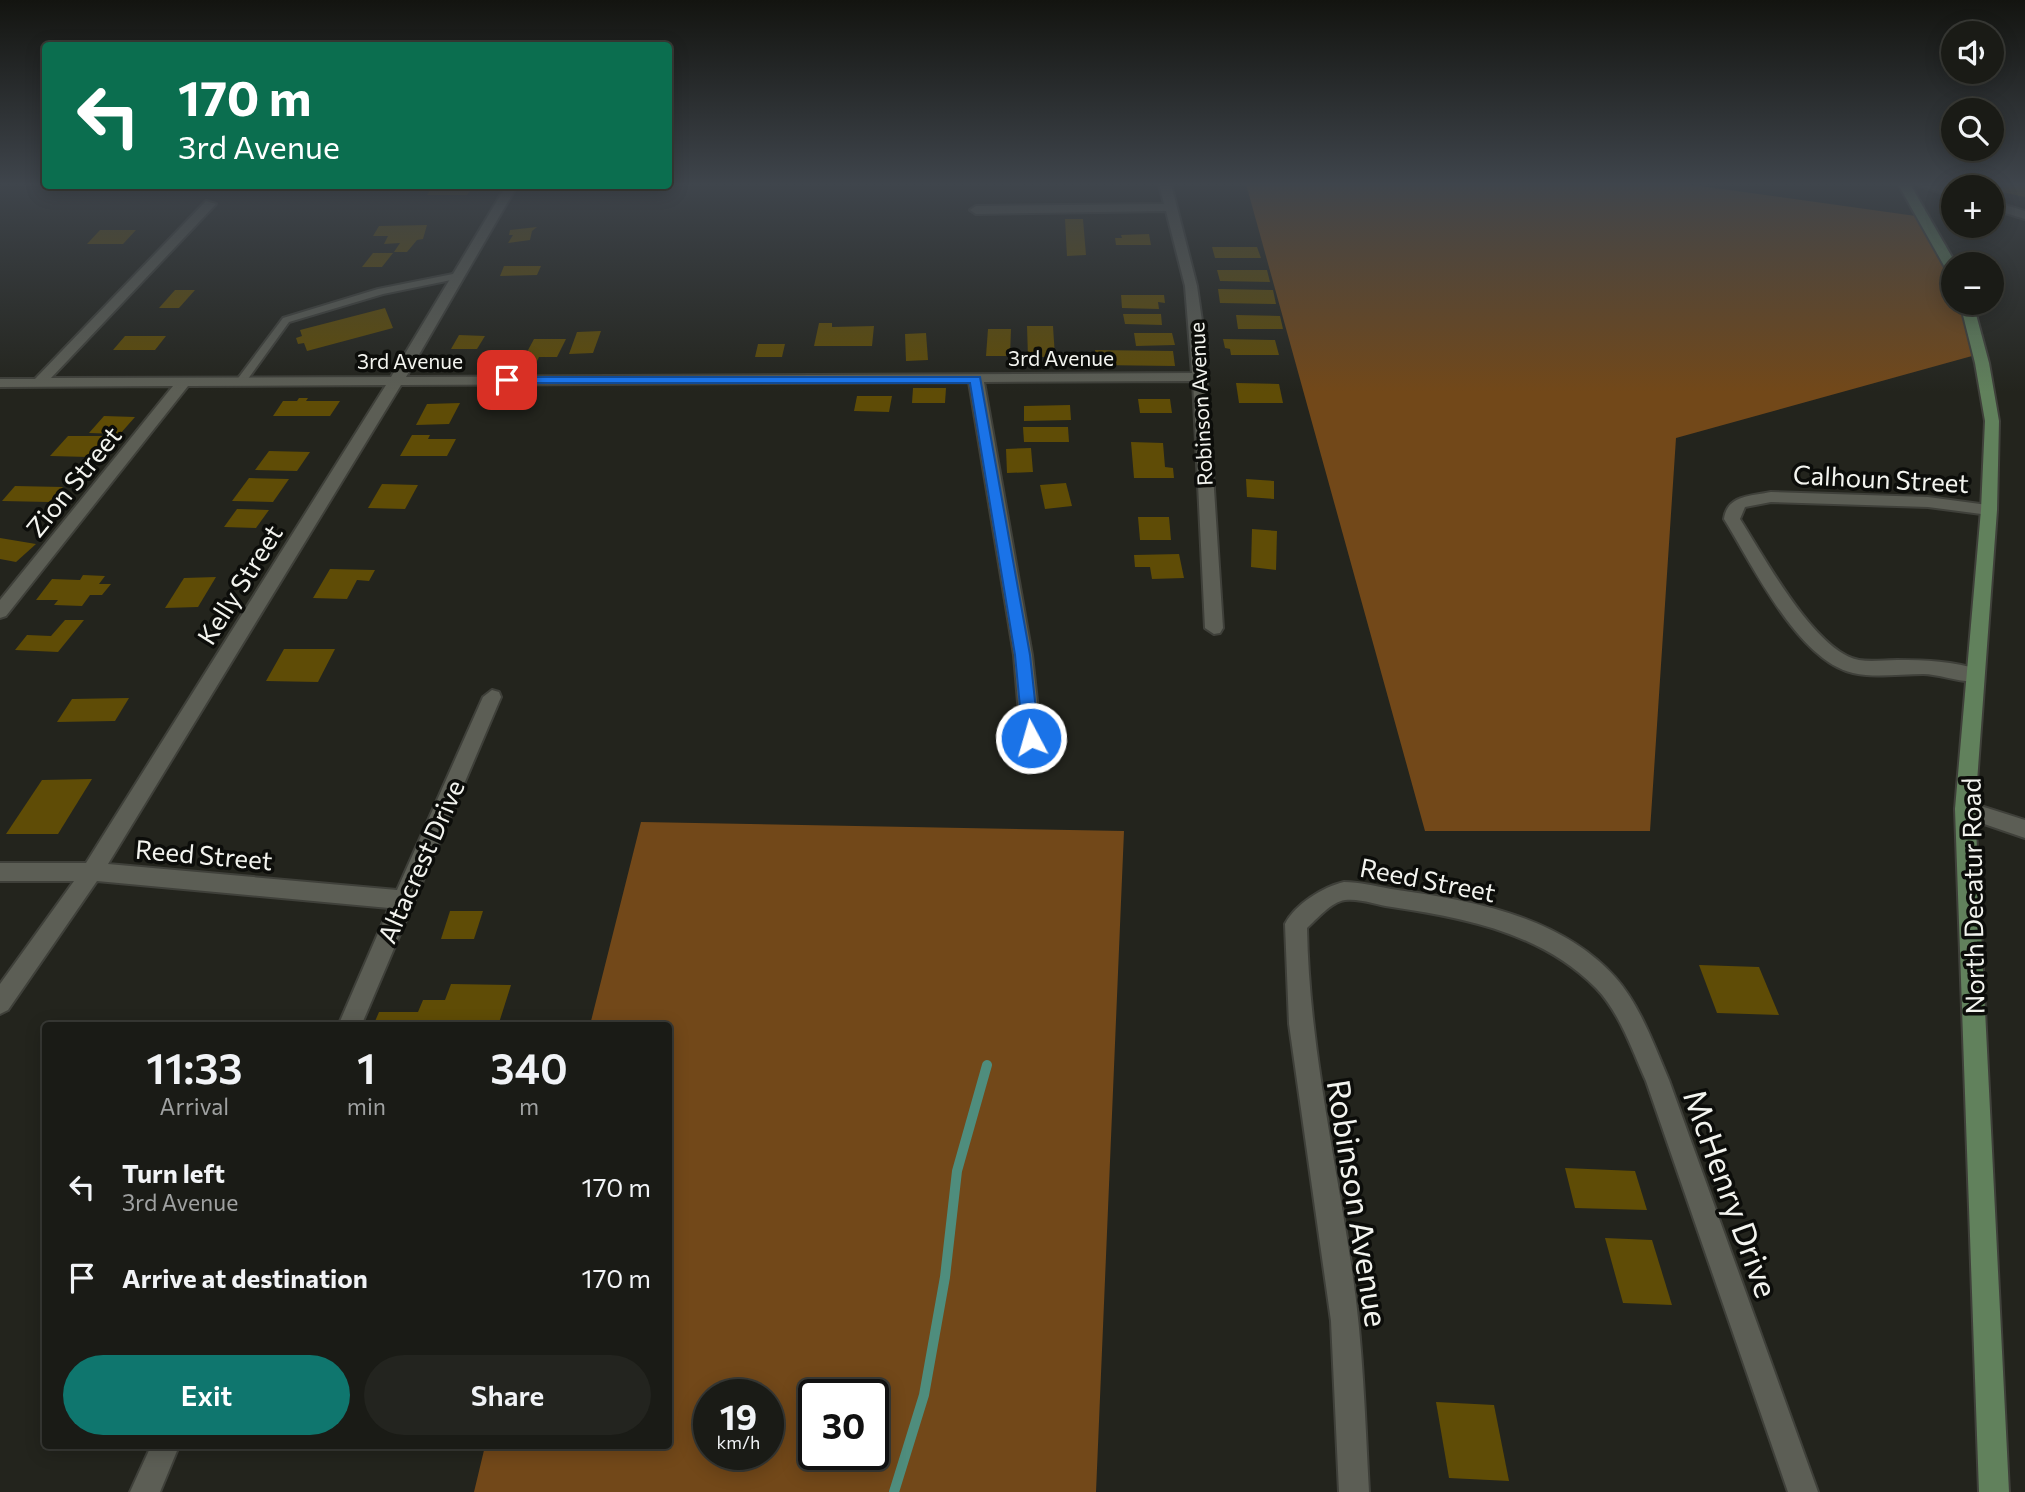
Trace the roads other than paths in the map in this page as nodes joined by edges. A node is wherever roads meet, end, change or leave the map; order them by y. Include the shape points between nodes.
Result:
1 (162, 254) edge
2 (471, 254) edge
3 (1182, 254) edge
4 (458, 276) junction
5 (1969, 315) edge
6 (1198, 377) junction
7 (976, 379) junction
8 (241, 381) junction
9 (396, 381) junction
10 (184, 382) junction
11 (0, 383) edge
12 (39, 383) junction
13 (1989, 510) junction
14 (0, 612) edge
15 (1214, 628) dead end
16 (1975, 675) junction
17 (492, 697) dead end
18 (1031, 738) dead end
19 (1965, 809) junction
20 (2025, 829) edge
21 (0, 872) edge
22 (92, 872) junction
23 (403, 900) junction
24 (1296, 924) joint
25 (1556, 944) joint
26 (0, 1003) edge
27 (351, 1022) edge
28 (164, 1449) edge
29 (145, 1492) edge
30 (1354, 1492) edge
31 (1803, 1492) edge
32 (1994, 1492) edge

1 - 12 street
2 - 4 street, Kelly Street
3 - 6 street, Robinson Avenue via 1198,335
4 - 8 lane via 381,291 286,320
4 - 9 street, Kelly Street
5 - 13 main road, North Decatur Road via 1992,421
6 - 7 street, 3rd Avenue
6 - 15 street, Robinson Avenue
7 - 9 street, 3rd Avenue
7 - 18 street via 1023,655
8 - 9 street, 3rd Avenue
8 - 10 street, 3rd Avenue
9 - 22 street, Kelly Street
10 - 12 street, 3rd Avenue
10 - 14 street, Zion Street
11 - 12 street, 3rd Avenue
13 - 16 main road, North Decatur Road
13 - 16 street, Calhoun Street via 1928,502 1771,497 1740,503 1732,519 1790,611 1825,651 1855,667 1934,667
16 - 19 main road, North Decatur Road
17 - 23 street, Altacrest Drive
19 - 20 street
19 - 32 main road, North Decatur Road
21 - 22 street, Reed Street
22 - 23 street, Reed Street
22 - 26 street, Kelly Street
23 - 27 street, Altacrest Drive
24 - 25 street, Reed Street via 1342,891 1435,903 1494,918
24 - 30 street, Robinson Avenue via 1295,971 1306,1075 1345,1321
25 - 31 street, McHenry Drive via 1606,983 1657,1080
28 - 29 street

